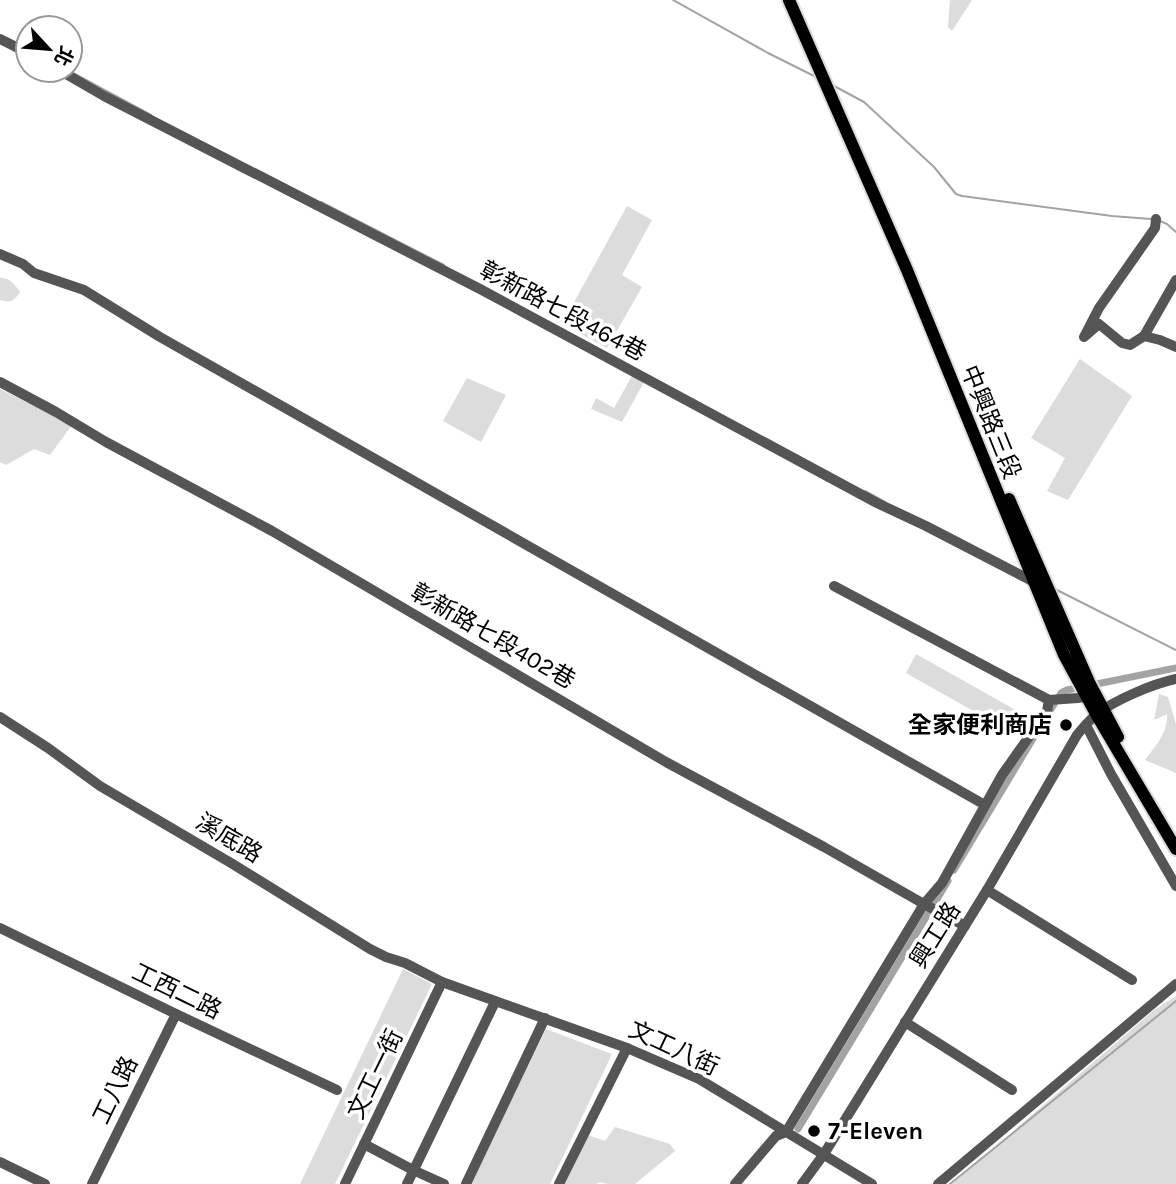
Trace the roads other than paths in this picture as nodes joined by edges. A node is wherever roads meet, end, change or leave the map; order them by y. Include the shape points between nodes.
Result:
1 (789, 0) edge
2 (799, 0) edge
3 (83, 84) edge
4 (1156, 219) dead end
5 (0, 254) edge
6 (1176, 280) edge
7 (1144, 336) junction
8 (1176, 347) edge
9 (0, 382) edge
10 (1033, 581) junction
11 (834, 586) dead end
12 (1047, 588) junction
13 (1176, 679) edge
14 (1086, 696) junction
15 (1052, 700) junction
16 (1100, 712) junction
17 (0, 717) edge
18 (1086, 725) junction
19 (985, 805) junction
20 (1176, 834) edge
21 (1176, 849) edge
22 (1176, 886) edge
23 (987, 890) junction
24 (924, 904) junction
25 (965, 926) junction
26 (0, 928) edge
27 (1132, 980) dead end
28 (442, 982) junction
29 (1176, 984) edge
30 (495, 1002) junction
31 (176, 1014) junction
32 (545, 1018) junction
33 (905, 1022) junction
34 (627, 1048) junction
35 (337, 1090) dead end
36 (1013, 1090) dead end
37 (786, 1132) junction
38 (364, 1144) junction
39 (824, 1153) junction
40 (0, 1162) edge
41 (413, 1170) junction
42 (45, 1184) edge
43 (92, 1184) edge
44 (345, 1184) edge
45 (407, 1184) edge
46 (444, 1184) edge
47 (466, 1184) edge
48 (559, 1184) edge
49 (735, 1184) edge
50 (802, 1184) edge
51 (873, 1184) edge
52 (938, 1184) edge

1 - 10 main road, 中興路三段
2 - 12 main road, 中興路三段
3 - 10 street, 彰新路七段464巷
4 - 7 street via 1155,228 1084,337 1099,324 1122,343 1130,345
5 - 19 street via 34,273 84,290
6 - 7 street
7 - 8 street
9 - 24 street, 彰新路七段402巷 via 272,531 666,762
10 - 12 street, 彰新路七段464巷
10 - 14 main road, 中興路三段
11 - 15 street
12 - 14 main road, 中興路三段
13 - 16 street, 興工路 via 1153,685
14 - 15 street
14 - 16 main road, 中興路三段
15 - 19 street
16 - 18 street, 興工路
16 - 20 main road, 中興路三段
16 - 21 main road, 中興路三段
17 - 28 street, 溪底路 via 100,786 370,949
18 - 22 street
18 - 23 street, 興工路
19 - 24 street via 942,883
23 - 25 street, 興工路
23 - 27 street
24 - 25 street, 彰新路七段402巷
24 - 37 street
25 - 33 street, 興工路
26 - 31 street, 工西二路
28 - 30 street, 文工八街
28 - 38 street, 文工一街
29 - 52 street
30 - 32 street, 文工八街
30 - 41 street
31 - 35 street, 工西二路
31 - 43 street, 工八路
32 - 34 street, 文工八街
32 - 47 street
33 - 36 street
33 - 39 street, 興工路
34 - 37 street, 文工八街 via 699,1079
34 - 48 street
37 - 39 street, 文工八街
37 - 49 street via 776,1136
38 - 41 street
38 - 44 street, 文工一街
39 - 50 street, 興工路
39 - 51 street, 文工八街
40 - 42 street
41 - 45 street
41 - 46 street

